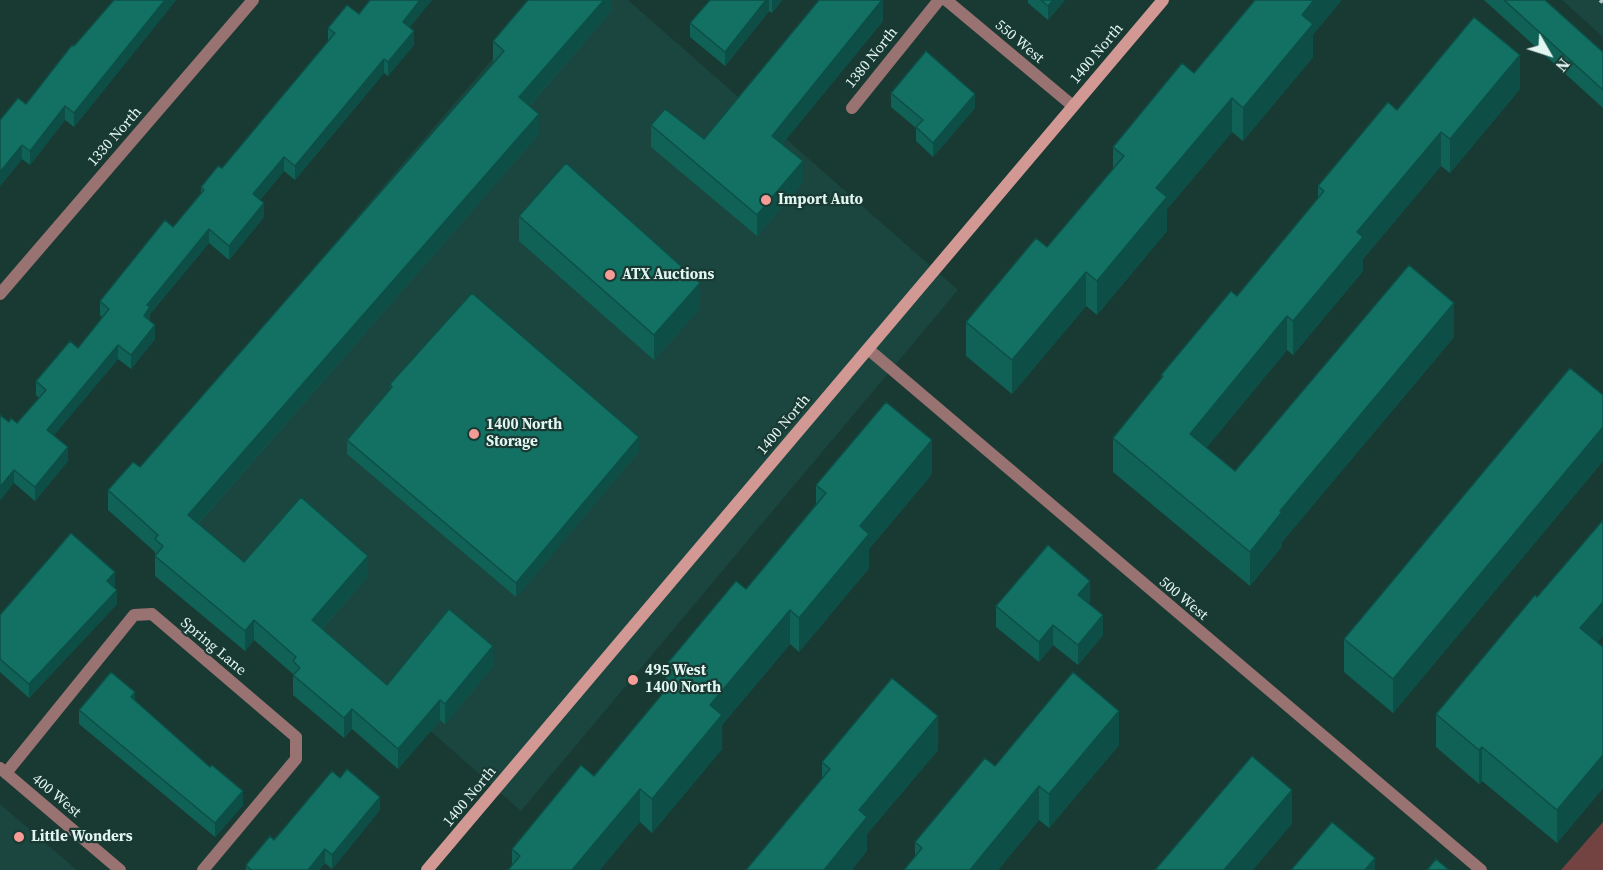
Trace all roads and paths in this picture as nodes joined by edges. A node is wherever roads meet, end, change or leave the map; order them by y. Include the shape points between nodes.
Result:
1 (253, 0) edge
2 (939, 0) edge
3 (946, 0) edge
4 (1163, 0) edge
5 (1073, 106) junction
6 (852, 108) dead end
7 (0, 294) edge
8 (867, 349) junction
9 (3, 770) edge
10 (120, 870) edge
11 (203, 870) edge
12 (427, 870) edge
13 (1481, 870) edge

1 - 7 street, 1330 North
2 - 6 street, 1380 North
3 - 5 street, 550 West
4 - 5 main road, 1400 North
5 - 8 main road, 1400 North
8 - 12 main road, 1400 North
8 - 13 street, 500 West
9 - 10 street, 400 West
9 - 11 street, Spring Lane via 134,615 152,614 296,737 296,759

